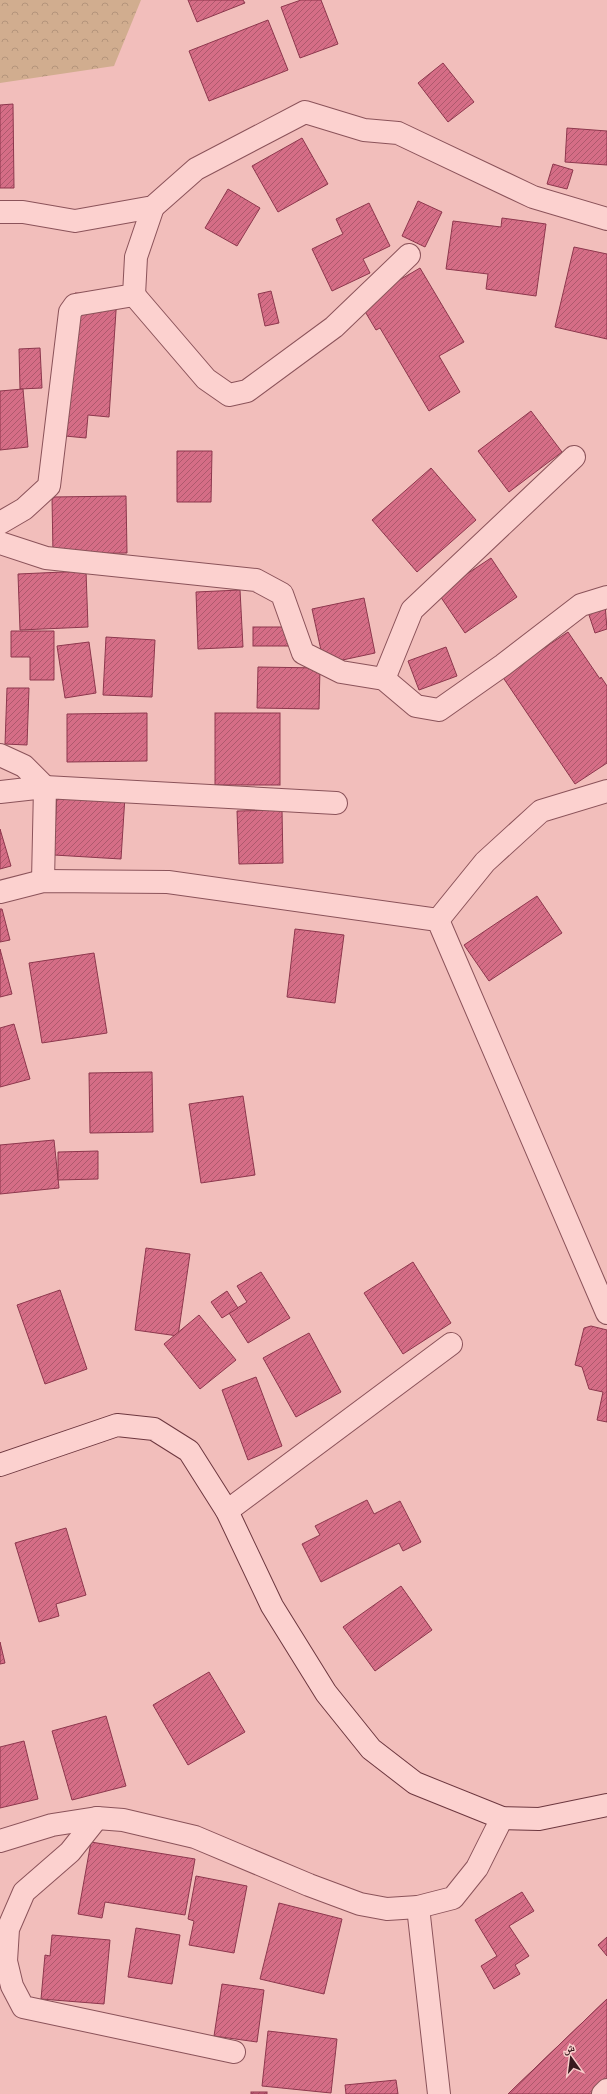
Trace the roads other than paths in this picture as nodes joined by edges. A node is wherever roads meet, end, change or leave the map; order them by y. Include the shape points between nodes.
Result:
1 (153, 207) junction
2 (0, 212) edge
3 (607, 219) edge
4 (408, 254) dead end
5 (134, 295) junction
6 (574, 457) dead end
7 (0, 523) edge
8 (0, 543) edge
9 (607, 596) edge
10 (384, 679) junction
11 (0, 755) edge
12 (45, 787) junction
13 (607, 791) edge
14 (0, 792) edge
15 (336, 803) dead end
16 (43, 881) junction
17 (0, 892) edge
18 (438, 920) junction
19 (607, 1313) edge
20 (451, 1344) dead end
21 (0, 1465) edge
22 (227, 1511) junction
23 (607, 1805) edge
24 (97, 1818) junction
25 (502, 1818) junction
26 (0, 1840) edge
27 (418, 1907) junction
28 (234, 2052) dead end
29 (607, 2090) edge
30 (439, 2094) edge
31 (603, 2094) edge

1 - 2 street via 75,221 23,212
1 - 3 street via 196,169 305,112 364,130 398,133 533,197
1 - 5 street via 136,257
4 - 5 street via 334,327 247,392 229,395 206,379
5 - 7 street via 75,305 70,312 49,486 24,509
6 - 10 street via 412,610
8 - 10 street via 46,558 256,580 282,594 303,653 341,672
9 - 10 street via 581,605 439,710 416,706
11 - 12 street via 24,766
12 - 14 street
12 - 15 street
12 - 16 street
13 - 18 street via 542,811 486,862
16 - 17 street
16 - 18 street via 168,882
18 - 19 street
20 - 22 street
21 - 22 street via 117,1425 154,1429 189,1451
22 - 25 street via 272,1606 326,1693 371,1749 415,1783
23 - 25 street via 539,1819
24 - 26 street via 52,1825
24 - 27 street via 123,1820 195,1837 360,1904 388,1909
24 - 28 street via 70,1852 24,1892 8,1929 6,1962 12,1986 23,2007
25 - 27 street via 477,1868 453,1898
27 - 30 street
29 - 31 street

